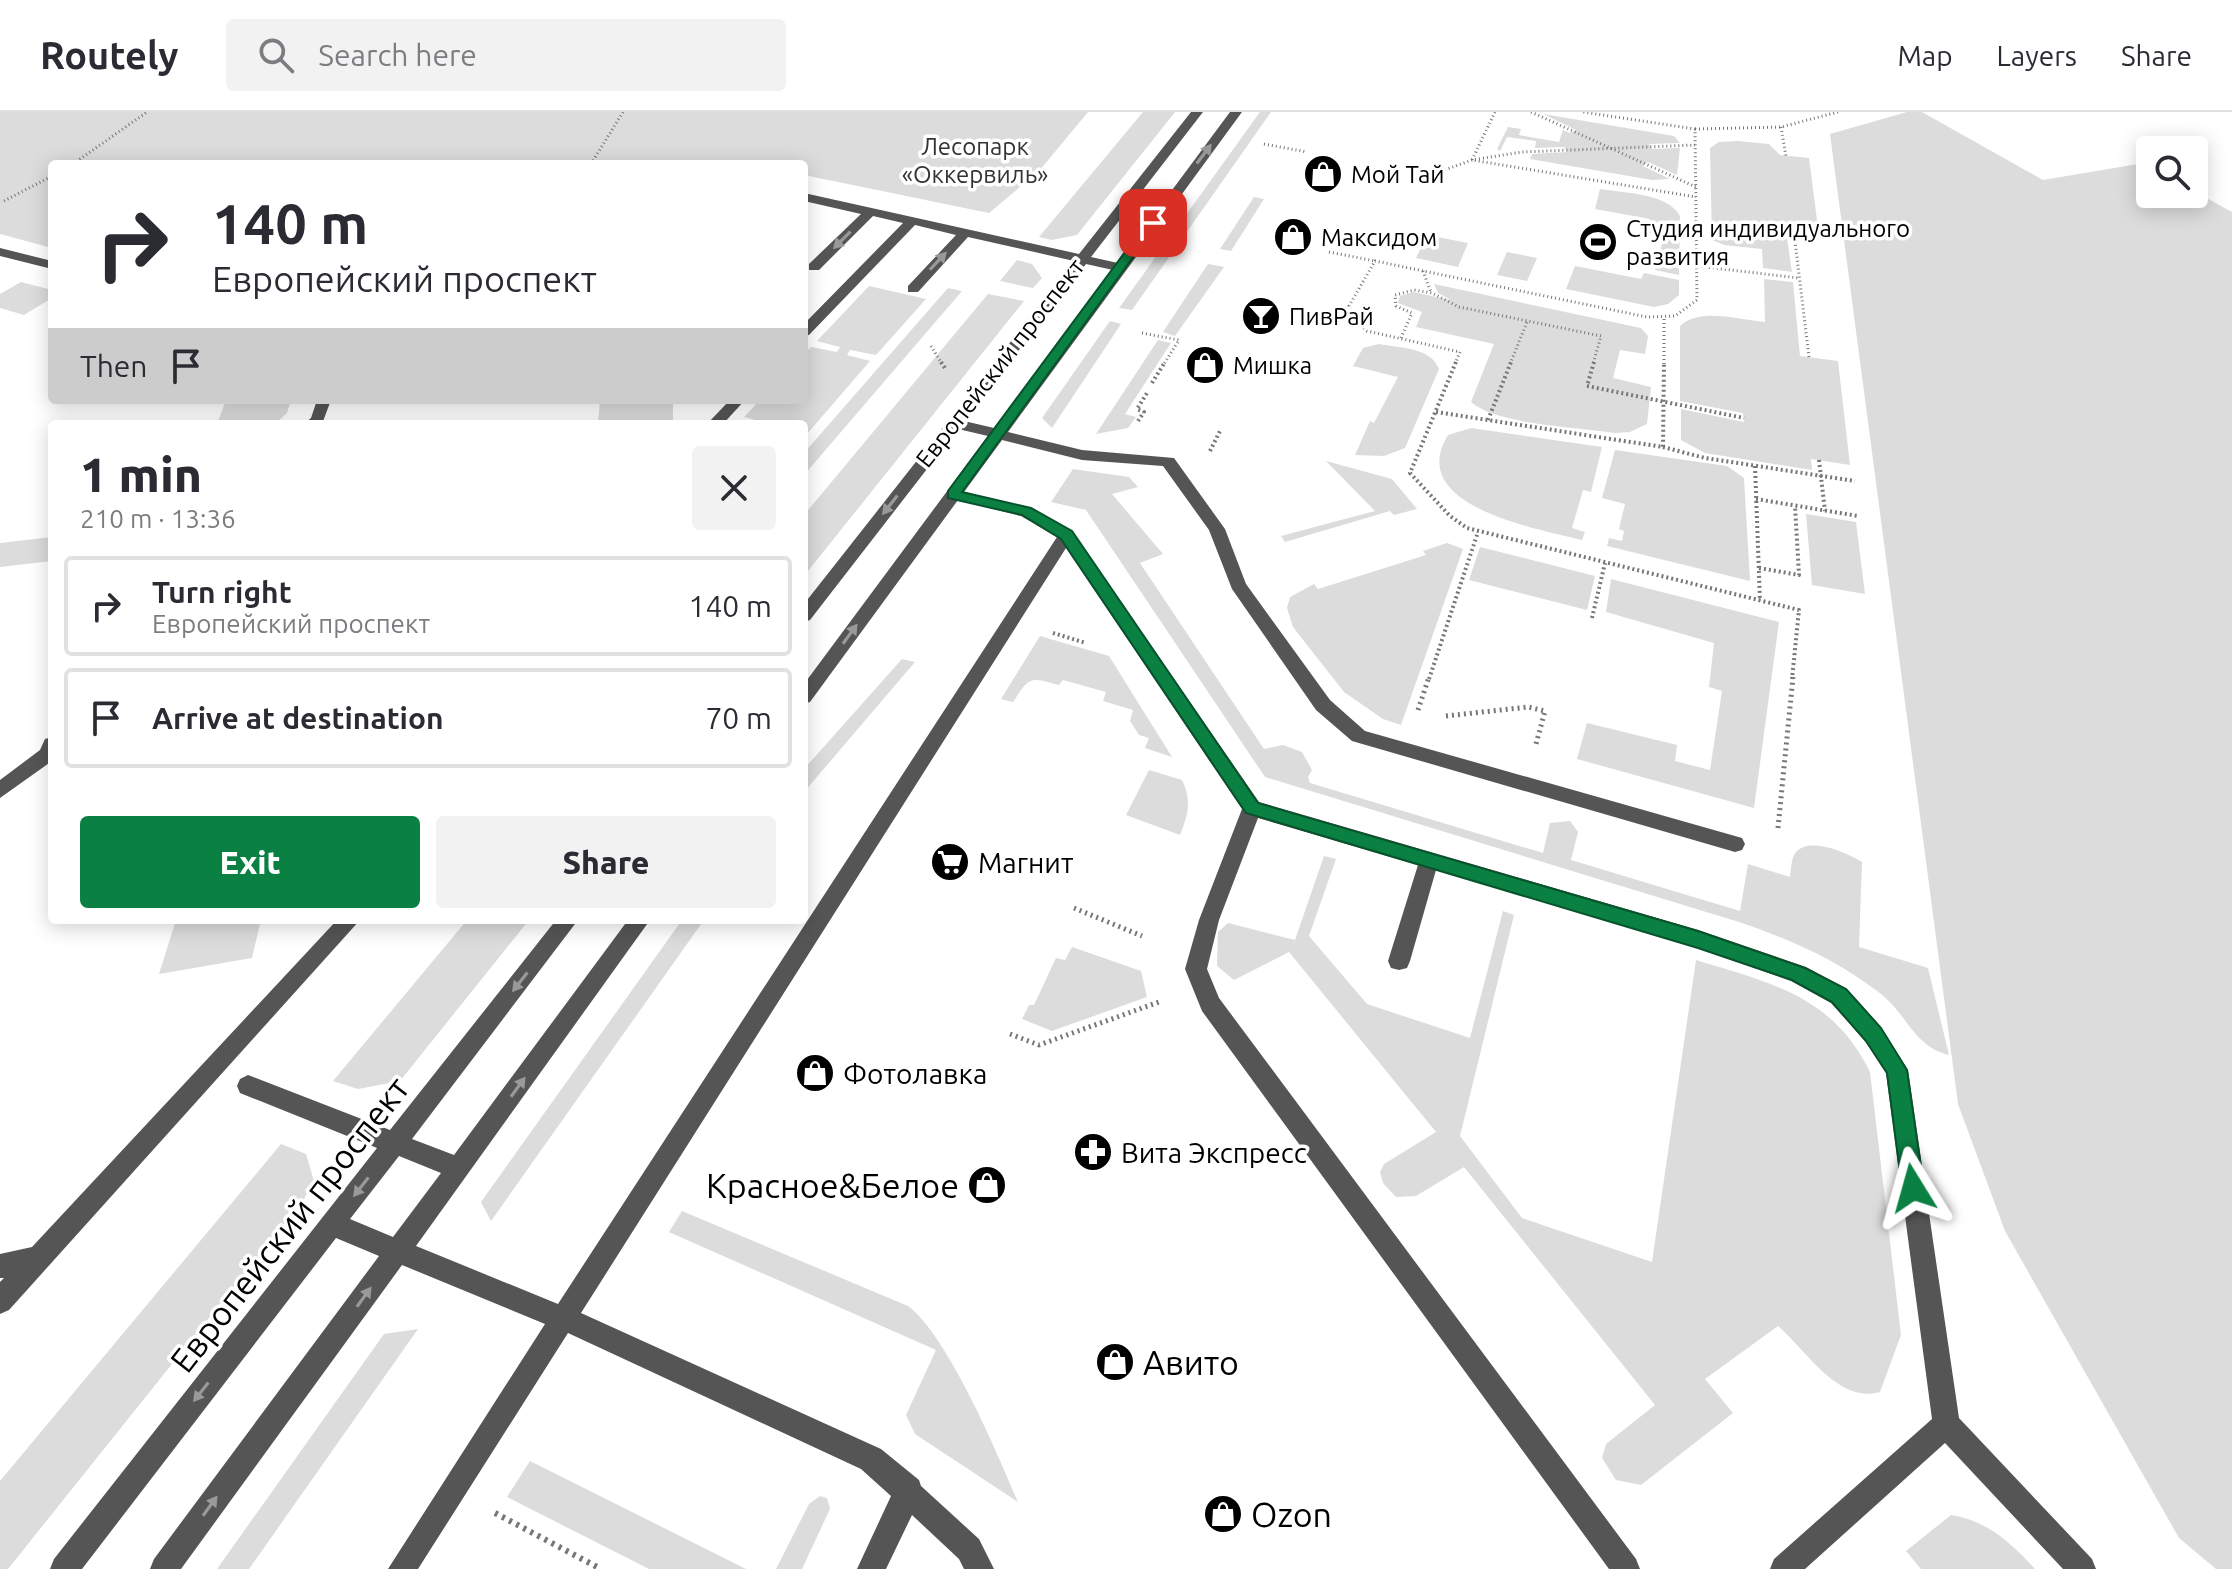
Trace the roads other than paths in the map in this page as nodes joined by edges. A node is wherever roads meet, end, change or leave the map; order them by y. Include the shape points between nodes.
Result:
1 (1197, 112) edge
2 (1236, 112) edge
3 (810, 198) edge
4 (869, 213) junction
5 (911, 222) junction
6 (964, 234) junction
7 (0, 252) edge
8 (1081, 259) junction
9 (48, 264) edge
10 (814, 267) dead end
11 (1119, 267) junction
12 (913, 289) dead end
13 (808, 328) edge
14 (734, 404) edge
15 (719, 420) edge
16 (954, 423) junction
17 (997, 434) junction
18 (953, 494) junction
19 (1066, 535) junction
20 (808, 611) edge
21 (808, 692) edge
22 (48, 754) edge
23 (0, 790) edge
24 (1252, 808) junction
25 (1735, 844) dead end
26 (1429, 861) junction
27 (346, 924) edge
28 (565, 924) edge
29 (637, 924) edge
30 (1399, 961) dead end
31 (248, 1086) dead end
32 (395, 1143) junction
33 (458, 1168) junction
34 (332, 1224) junction
35 (398, 1251) junction
36 (37, 1259) junction
37 (0, 1266) edge
38 (0, 1301) edge
39 (560, 1317) junction
40 (1946, 1424) junction
41 (909, 1490) junction
42 (64, 1569) edge
43 (164, 1569) edge
44 (402, 1569) edge
45 (871, 1569) edge
46 (980, 1569) edge
47 (1626, 1569) edge
48 (1784, 1569) edge
49 (2082, 1569) edge

1 - 8 street, Европейский проспект
11 -> 2 street, Европейский проспект
3 - 4 street
4 - 5 street
4 -> 10 street
5 - 6 street
5 - 13 street
6 - 8 street
12 -> 6 street
7 - 9 street
8 - 11 street
8 - 16 street, Европейский проспект
11 - 17 street, Европейский проспект
14 - 15 street
16 - 17 street
16 -> 20 street, Европейский проспект
17 - 18 street, Европейский проспект
17 - 25 street via 1082,455 1168,461 1217,529 1238,585 1323,705 1359,736
18 - 19 street via 1026,512
21 -> 18 street, Европейский проспект
19 - 24 street
19 - 39 street
22 - 23 street
24 - 26 street
24 - 47 street via 1196,969 1210,1004
26 - 30 street
26 - 40 street via 1698,939 1798,974 1839,996 1897,1070
27 - 36 street
28 -> 32 street, Европейский проспект
33 -> 29 street
31 - 32 street
32 - 33 street
32 -> 34 street, Европейский проспект
33 - 35 street
34 - 35 street
34 -> 42 street, Европейский проспект
35 - 39 street
43 -> 35 street
36 - 37 street
36 - 38 street
39 - 41 street via 871,1459
39 - 44 street
40 - 48 street
40 - 49 street
41 - 45 street
41 - 46 street via 969,1549

